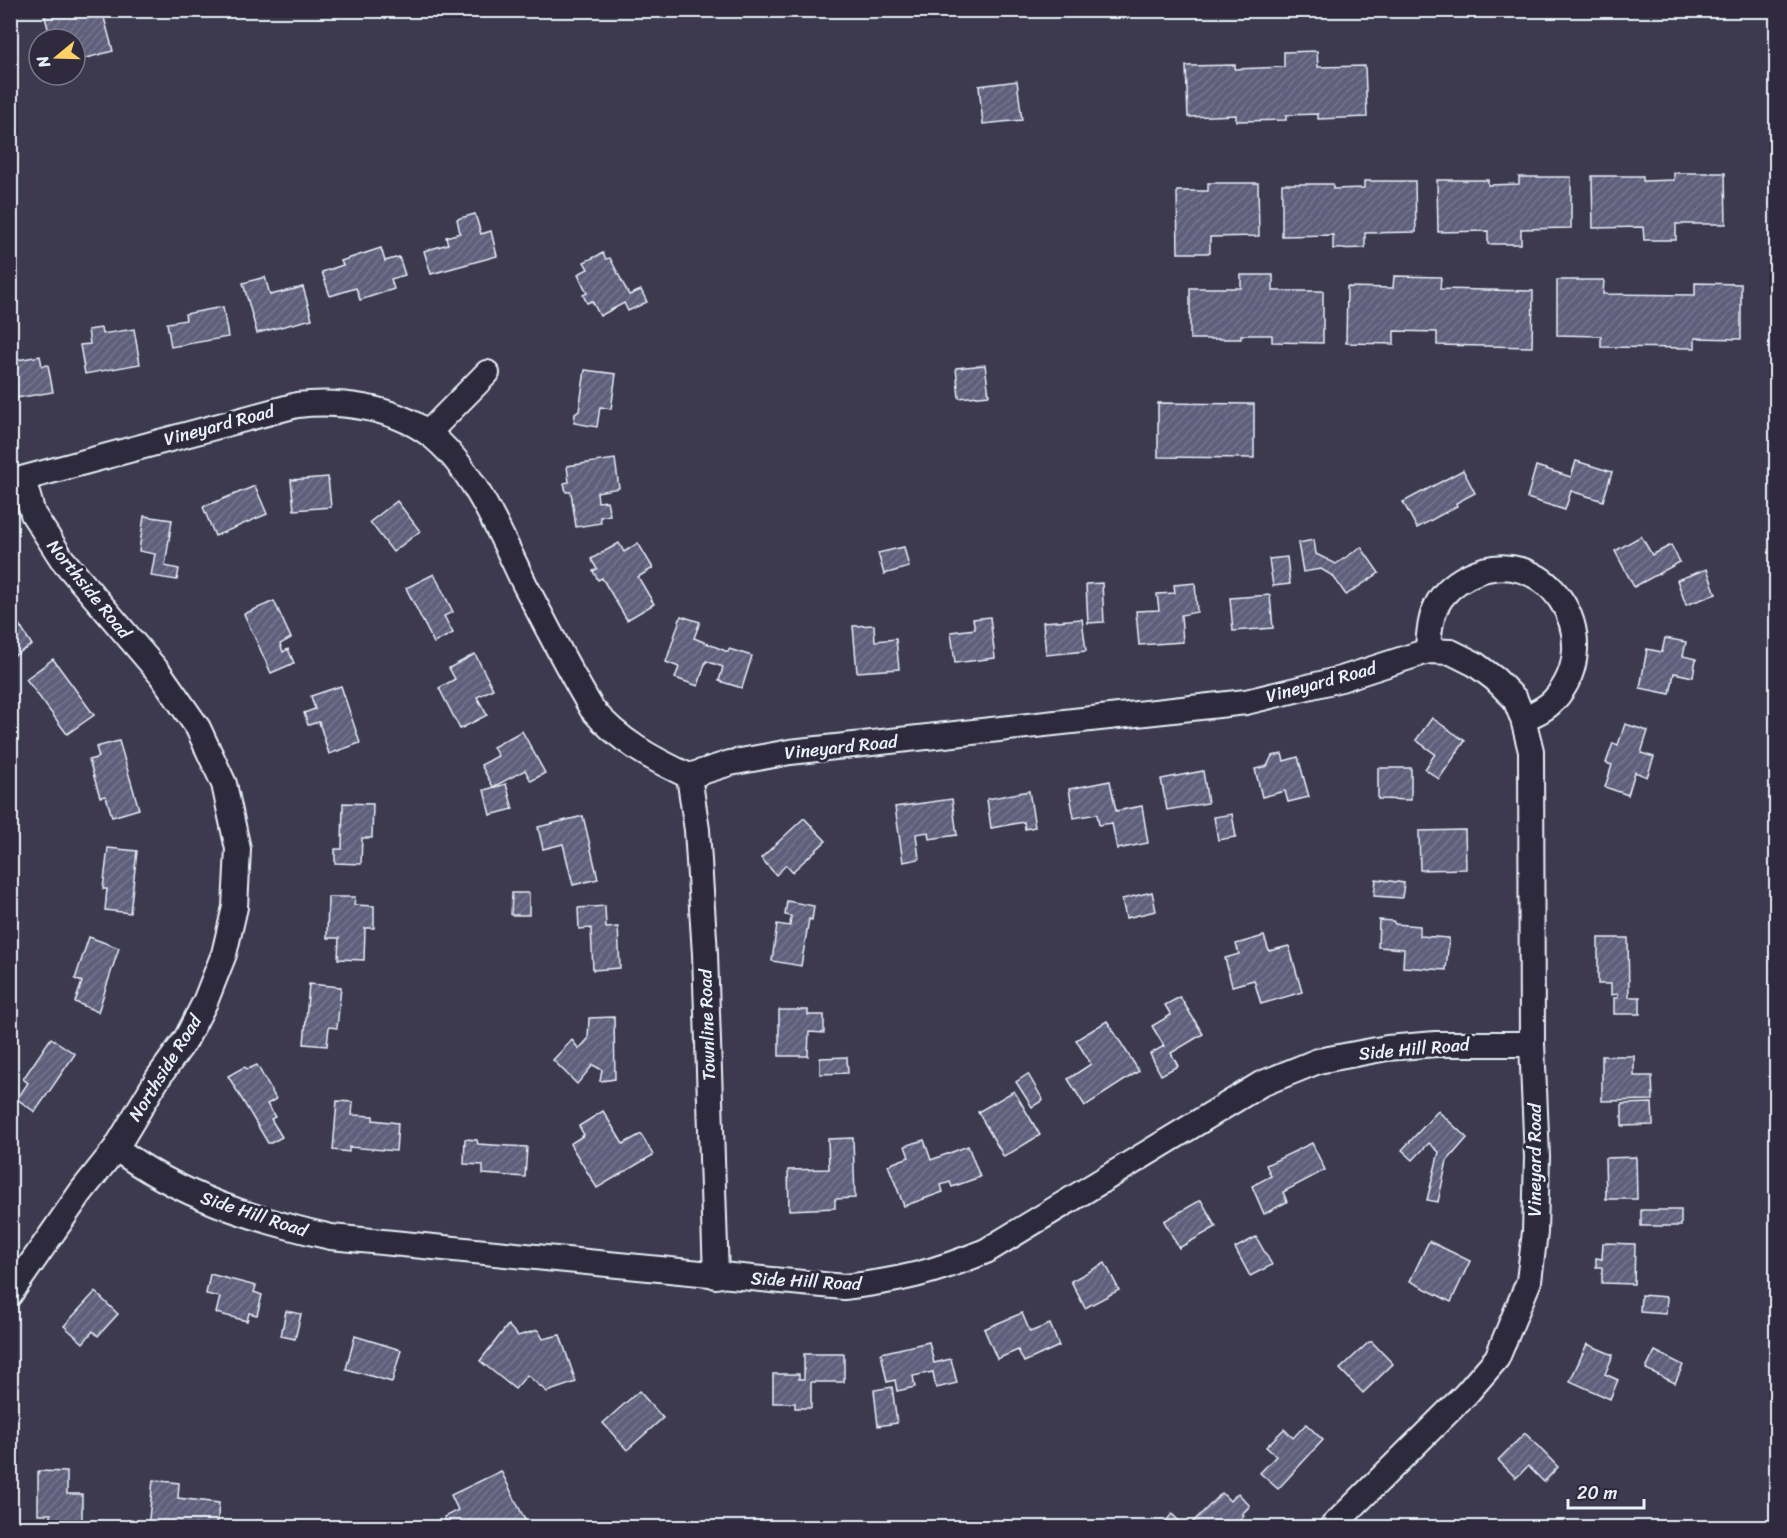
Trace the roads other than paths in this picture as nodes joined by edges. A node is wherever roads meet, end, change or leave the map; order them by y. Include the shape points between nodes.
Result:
1 (487, 373) dead end
2 (428, 433) junction
3 (17, 481) edge
4 (1428, 651) junction
5 (1523, 719) junction
6 (689, 776) junction
7 (1532, 1044) junction
8 (116, 1148) junction
9 (716, 1276) junction
10 (10, 1294) edge
11 (1330, 1527) edge

1 - 2 street
2 - 3 street, Vineyard Road via 403,420 346,404 322,402 297,405
2 - 6 street, Vineyard Road via 458,464 488,509 592,709 606,726 644,754
3 - 8 street, Northside Road via 62,559 161,675 198,728 224,784 238,849 235,906 224,954 205,1002 186,1039
4 - 5 street, Vineyard Road via 1451,652 1475,664 1515,699
4 - 5 street via 1429,624 1440,598 1458,581 1479,571 1503,567 1525,571 1548,585 1564,604 1575,629 1576,656 1567,683 1553,701
4 - 6 street, Vineyard Road via 1341,679 1246,702 790,752 730,763
5 - 7 street, Vineyard Road via 1531,751
6 - 9 street, Townline Road via 698,830 705,954
7 - 9 street, Side Hill Road via 1436,1044 1318,1060 1261,1084 1035,1223 986,1251 947,1267 897,1281 844,1287
7 - 11 street, Vineyard Road via 1537,1157 1535,1232 1529,1281 1512,1328 1497,1358 1466,1394
8 - 9 street, Side Hill Road via 146,1171 197,1196 273,1224 331,1237
8 - 10 street, Northside Road

